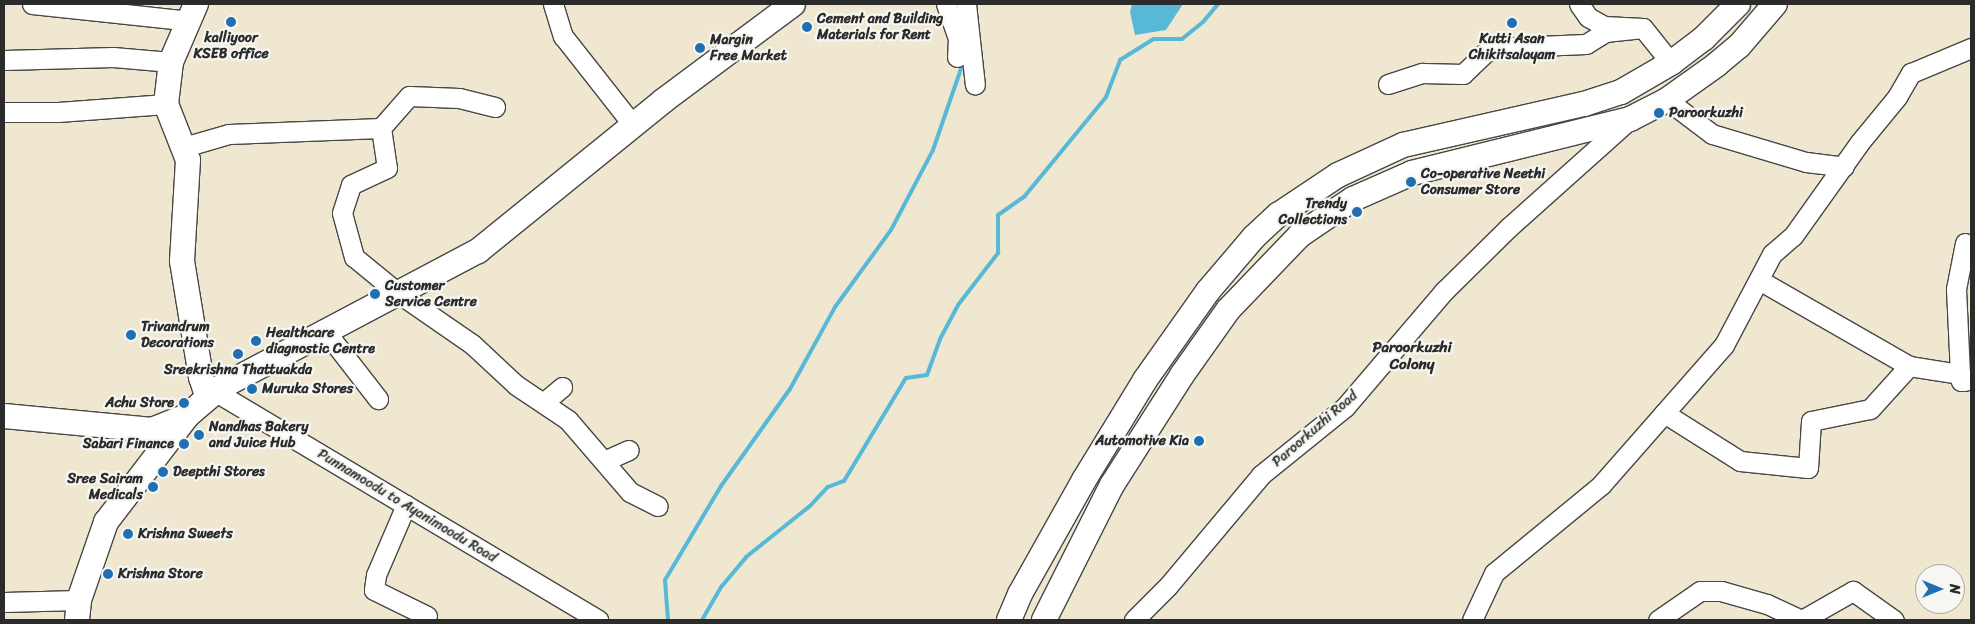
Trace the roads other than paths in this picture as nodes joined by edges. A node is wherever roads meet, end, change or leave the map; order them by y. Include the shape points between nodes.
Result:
1 (32, 4) edge
2 (553, 4) edge
3 (793, 4) edge
4 (946, 4) edge
5 (966, 4) edge
6 (1579, 4) edge
7 (1738, 4) edge
8 (1775, 4) edge
9 (193, 13) edge
10 (1643, 28) junction
11 (1971, 49) edge
12 (958, 57) dead end
13 (4, 60) edge
14 (171, 62) junction
15 (1671, 63) junction
16 (1388, 84) dead end
17 (975, 85) dead end
18 (1667, 100) junction
19 (166, 104) junction
20 (495, 107) dead end
21 (4, 112) edge
22 (1630, 119) junction
23 (633, 125) junction
24 (381, 128) junction
25 (184, 147) junction
26 (1844, 166) junction
27 (1965, 243) dead end
28 (1759, 280) junction
29 (398, 293) junction
30 (326, 332) junction
31 (1909, 366) junction
32 (1966, 378) edge
33 (562, 387) dead end
34 (212, 395) junction
35 (378, 399) dead end
36 (543, 404) junction
37 (1664, 413) junction
38 (4, 416) edge
39 (187, 416) junction
40 (629, 450) dead end
41 (604, 461) junction
42 (406, 505) junction
43 (658, 506) dead end
44 (4, 602) edge
45 (78, 610) edge
46 (579, 615) edge
47 (428, 616) dead end
48 (598, 620) edge
49 (1009, 620) edge
50 (1044, 620) edge
51 (1134, 620) edge
52 (1472, 620) edge
53 (1658, 620) edge
54 (1894, 620) edge

1 - 9 street
2 - 23 street via 563,36
3 - 23 main road
4 - 12 street via 958,39
5 - 17 street
6 - 10 street via 1588,17 1604,26
7 - 15 main road via 1704,38
8 - 18 main road via 1739,46
9 - 14 main road
10 - 15 street
10 - 16 street via 1605,32 1586,44 1490,48 1463,74 1422,73
11 - 26 street via 1911,73 1897,97
13 - 14 street via 113,57
14 - 19 main road
15 - 49 main road via 1621,92 1584,104 1403,145 1338,175 1278,215 1254,237 1208,291 1145,380 1080,488
18 - 22 main road
18 - 26 street via 1712,134 1806,162
19 - 21 street via 58,112
19 - 25 main road
20 - 24 street via 459,98 409,96
22 - 50 main road via 1412,173 1353,199 1300,235 1228,310 1182,375 1102,503
22 - 51 street, Paroorkuzhi Road via 1444,290 1345,407 1261,475 1194,556
23 - 29 main road via 478,251
24 - 25 street via 229,134
24 - 29 street via 387,168 351,185 342,213 354,257
25 - 34 main road via 188,160 182,261 201,377
26 - 28 street via 1794,236 1772,254
27 - 32 street via 1956,289
28 - 31 street
28 - 37 street via 1724,345
29 - 30 main road
29 - 36 street via 472,344 516,385
30 - 34 main road
30 - 35 street
31 - 32 street
31 - 37 street via 1870,409 1811,421 1808,468 1740,461
33 - 36 street
34 - 39 main road
34 - 42 street, Punnamoodu to Ayanimoodu Road
36 - 41 street via 568,420
37 - 52 street via 1600,485 1494,574
38 - 39 main road via 152,430
39 - 45 main road via 106,522
40 - 41 street
41 - 43 street via 630,492
42 - 46 street, Punnamoodu to Ayanimoodu Road
42 - 47 street via 376,575 374,590
44 - 45 street
46 - 48 street, Punnamoodu to Ayanimoodu Road
53 - 54 street via 1700,591 1721,591 1767,604 1802,620 1853,591

